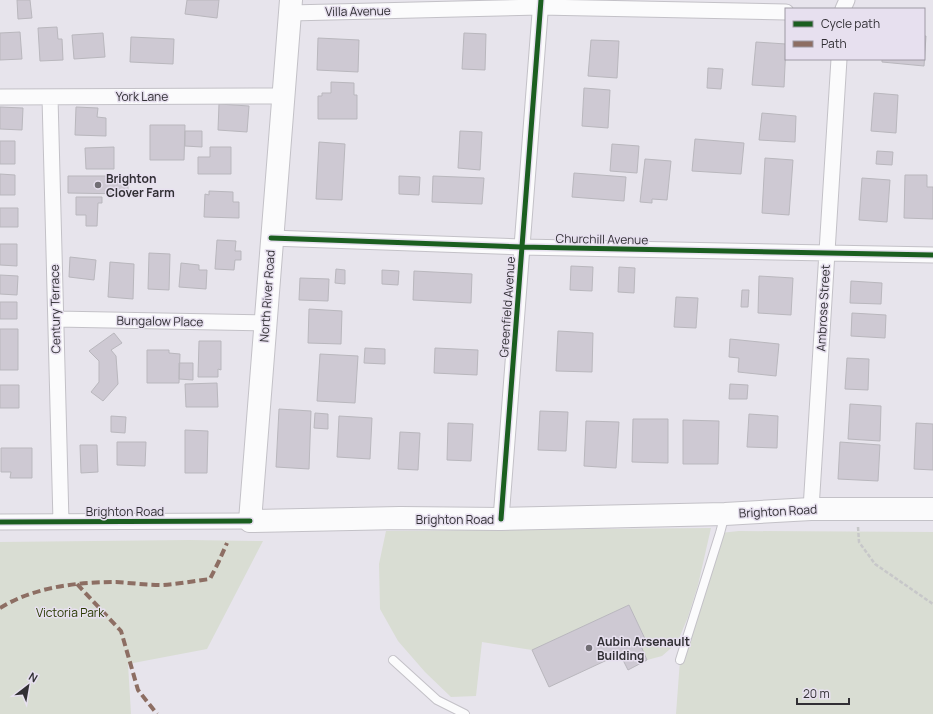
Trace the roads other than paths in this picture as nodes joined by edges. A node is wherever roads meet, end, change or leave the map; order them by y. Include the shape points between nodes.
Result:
1 (541, 3) edge
2 (291, 7) edge
3 (785, 12) edge
4 (838, 60) edge
5 (283, 96) junction
6 (0, 97) edge
7 (50, 97) junction
8 (272, 238) junction
9 (521, 247) junction
10 (826, 254) junction
11 (933, 255) edge
12 (56, 319) junction
13 (265, 323) junction
14 (811, 509) junction
15 (933, 509) edge
16 (725, 514) junction
17 (501, 519) junction
18 (250, 521) junction
19 (0, 522) edge
20 (61, 522) junction
21 (393, 660) dead end
22 (680, 660) dead end
23 (465, 714) edge

1 - 2 street, Villa Avenue
1 - 3 street, Villa Avenue
1 - 9 street, Greenfield Avenue
2 - 5 main road, North River Road
4 - 10 street, Ambrose Street
5 - 7 street, York Lane
5 - 8 main road, North River Road
6 - 7 street, York Lane
7 - 12 street, Century Terrace
8 - 9 street, Churchill Avenue
8 - 13 main road, North River Road
9 - 10 street, Churchill Avenue
9 - 17 street, Greenfield Avenue
10 - 11 street, Churchill Avenue
10 - 14 street, Ambrose Street
12 - 13 street, Bungalow Place
12 - 20 street, Century Terrace
13 - 18 main road, North River Road
14 - 15 main road, Brighton Road
14 - 16 main road, Brighton Road
16 - 17 main road, Brighton Road
16 - 22 lane
17 - 18 main road, Brighton Road
18 - 20 street, Brighton Road
19 - 20 street, Brighton Road
21 - 23 lane via 437,700

